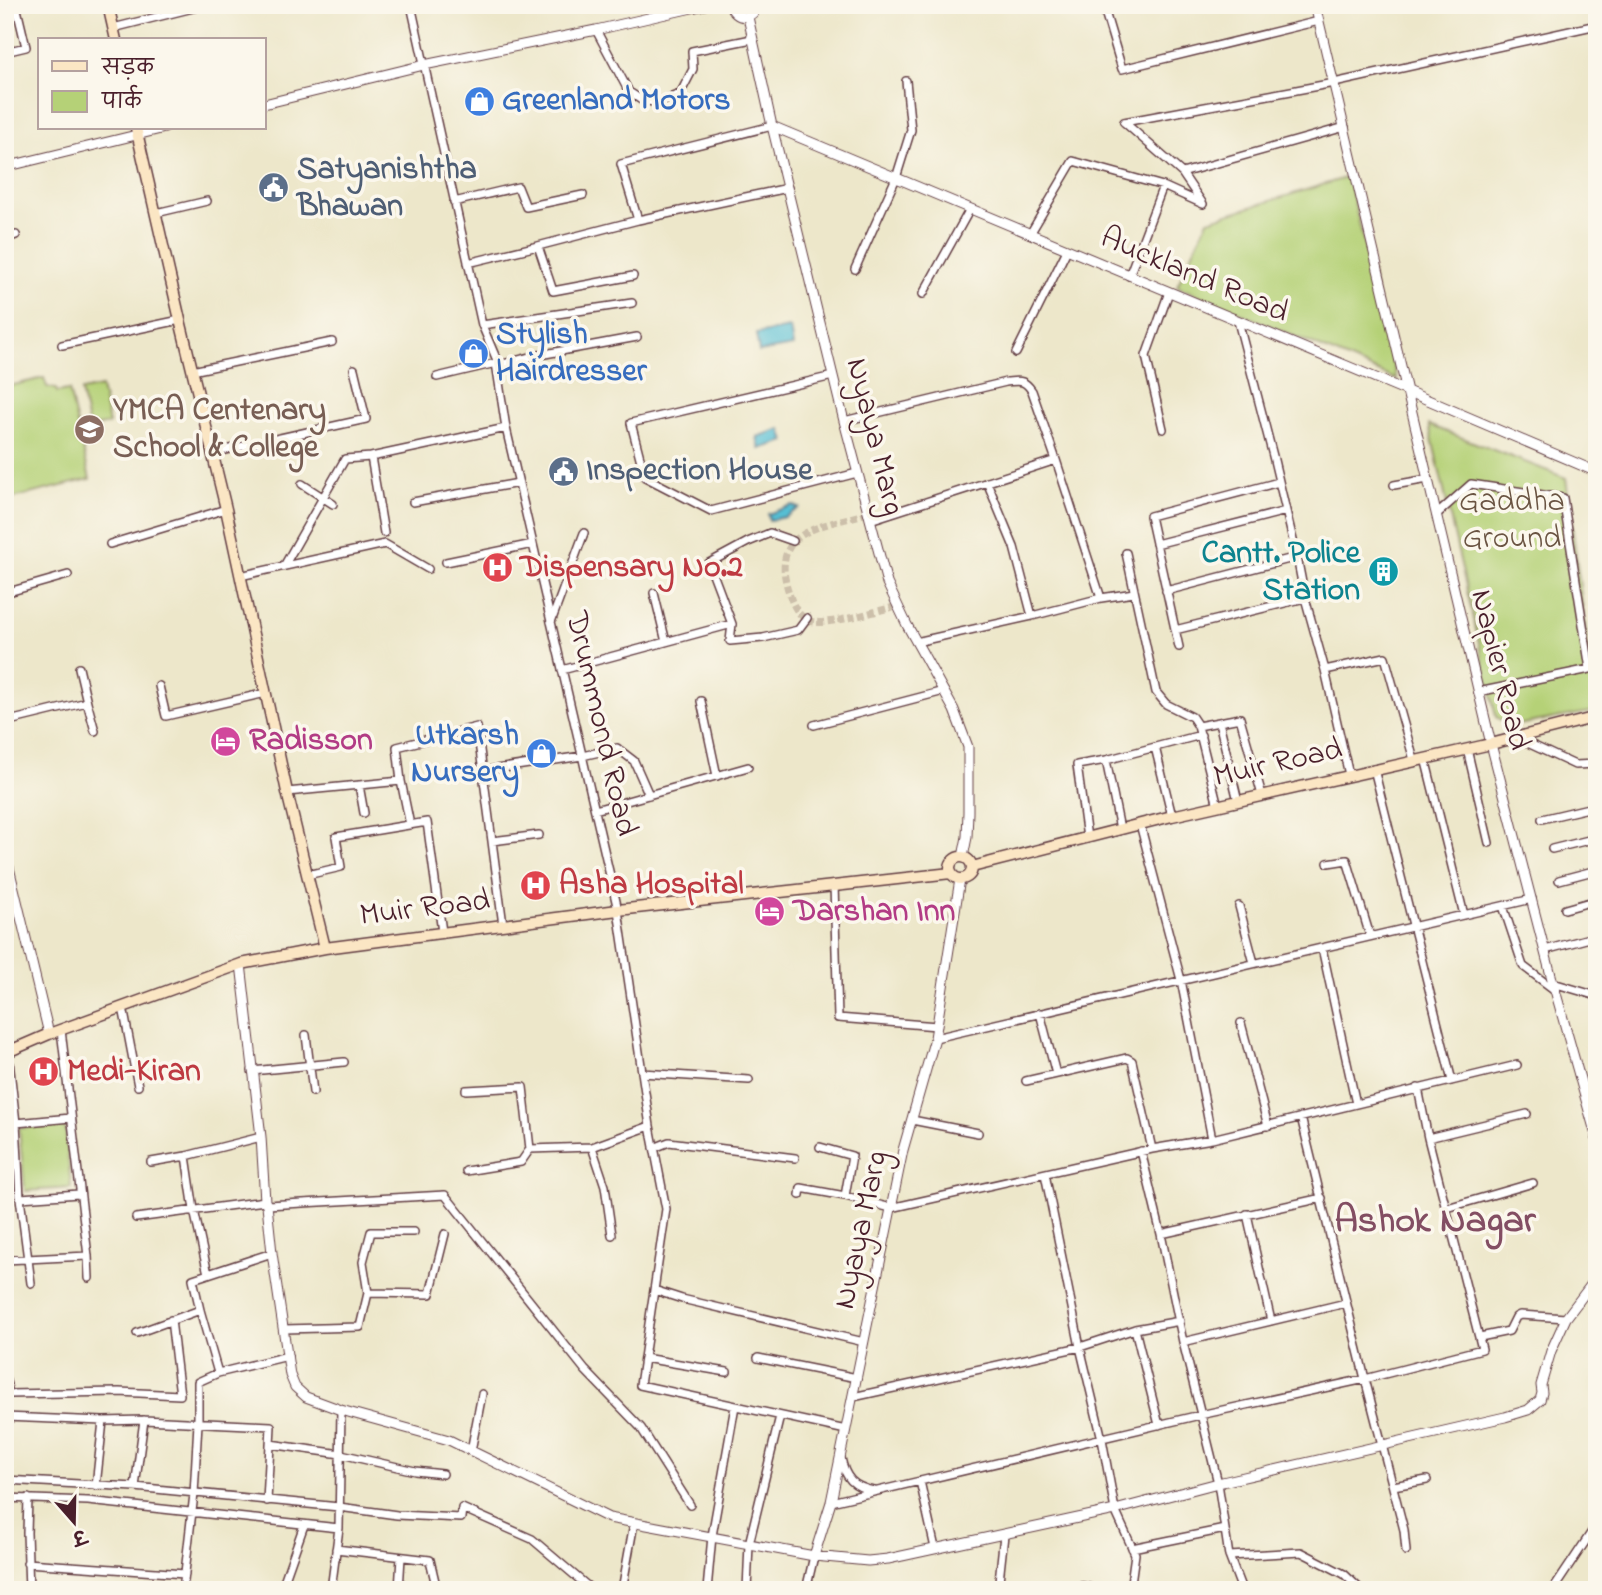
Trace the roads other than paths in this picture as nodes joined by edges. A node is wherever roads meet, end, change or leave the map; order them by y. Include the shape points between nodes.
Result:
1 (16, 5) edge
2 (108, 5) edge
3 (205, 5) edge
4 (411, 5) edge
5 (705, 5) edge
6 (730, 5) edge
7 (1103, 5) edge
8 (1315, 5) edge
9 (760, 6) edge
10 (748, 17) junction
11 (1319, 21) junction
12 (1597, 25) edge
13 (113, 28) junction
14 (596, 30) junction
15 (116, 38) edge
16 (752, 40) junction
17 (5, 52) edge
18 (425, 65) junction
19 (906, 81) dead end
20 (1335, 83) junction
21 (266, 104) edge
22 (772, 126) junction
23 (1345, 127) junction
24 (137, 131) edge
25 (5, 167) edge
26 (1182, 173) junction
27 (896, 178) junction
28 (1163, 186) junction
29 (788, 188) junction
30 (583, 195) dead end
31 (207, 201) dead end
32 (454, 202) junction
33 (970, 209) junction
34 (156, 213) junction
35 (638, 220) junction
36 (1030, 234) junction
37 (16, 235) dead end
38 (5, 239) edge
39 (538, 246) junction
40 (1067, 250) junction
41 (468, 263) junction
42 (855, 270) dead end
43 (633, 276) dead end
44 (1129, 276) junction
45 (1169, 292) junction
46 (923, 294) dead end
47 (632, 303) dead end
48 (180, 320) junction
49 (1238, 321) junction
50 (482, 325) junction
51 (637, 337) dead end
52 (332, 342) dead end
53 (62, 345) dead end
54 (1016, 353) dead end
55 (498, 364) junction
56 (354, 369) dead end
57 (192, 371) junction
58 (834, 376) junction
59 (438, 377) dead end
60 (1407, 391) junction
61 (844, 421) junction
62 (506, 428) junction
63 (1163, 429) dead end
64 (212, 453) junction
65 (371, 457) junction
66 (1056, 460) junction
67 (1597, 472) edge
68 (857, 473) junction
69 (1428, 479) junction
70 (987, 482) junction
71 (1279, 482) junction
72 (519, 483) junction
73 (302, 484) dead end
74 (1394, 485) dead end
75 (323, 498) junction
76 (413, 502) dead end
77 (333, 504) dead end
78 (226, 509) junction
79 (1286, 511) junction
80 (1436, 515) junction
81 (870, 520) junction
82 (384, 533) dead end
83 (584, 533) dead end
84 (793, 541) dead end
85 (110, 544) dead end
86 (533, 544) junction
87 (1156, 544) junction
88 (1126, 553) dead end
89 (1297, 557) junction
90 (446, 562) dead end
91 (284, 566) junction
92 (428, 569) dead end
93 (68, 575) dead end
94 (240, 576) junction
95 (1166, 591) junction
96 (5, 593) edge
97 (654, 593) dead end
98 (1134, 593) junction
99 (1101, 598) junction
100 (1305, 598) junction
101 (1032, 616) junction
102 (807, 618) dead end
103 (551, 622) junction
104 (732, 624) junction
105 (1175, 630) junction
106 (666, 642) junction
107 (916, 642) junction
108 (1179, 647) dead end
109 (79, 668) dead end
110 (562, 670) junction
111 (1325, 670) junction
112 (159, 686) dead end
113 (944, 691) junction
114 (1478, 692) junction
115 (266, 693) junction
116 (701, 701) dead end
117 (87, 702) junction
118 (1597, 717) edge
119 (5, 722) edge
120 (1219, 722) junction
121 (814, 725) dead end
122 (1199, 730) junction
123 (95, 732) dead end
124 (1517, 738) junction
125 (1490, 744) junction
126 (1155, 747) junction
127 (1467, 749) junction
128 (582, 756) junction
129 (1419, 759) junction
130 (1106, 760) junction
131 (1597, 764) edge
132 (748, 767) dead end
133 (1374, 769) junction
134 (483, 771) junction
135 (1349, 775) junction
136 (717, 776) junction
137 (401, 781) junction
138 (359, 785) junction
139 (287, 792) junction
140 (649, 795) junction
141 (1262, 795) junction
142 (1238, 801) junction
143 (1218, 806) junction
144 (1597, 806) edge
145 (595, 810) junction
146 (364, 813) dead end
147 (1172, 816) junction
148 (1542, 819) dead end
149 (1140, 824) junction
150 (410, 825) junction
151 (1120, 829) junction
152 (539, 835) dead end
153 (1087, 838) junction
154 (1597, 838) edge
155 (492, 841) junction
156 (1489, 843) dead end
157 (1552, 849) dead end
158 (5, 851) edge
159 (963, 857) junction
160 (1328, 863) dead end
161 (972, 867) junction
162 (1597, 870) edge
163 (307, 875) junction
164 (956, 876) junction
165 (1559, 880) dead end
166 (834, 885) junction
167 (1532, 899) junction
168 (1597, 900) edge
169 (1503, 905) junction
170 (1239, 906) dead end
171 (1565, 909) dead end
172 (618, 910) junction
173 (1464, 915) junction
174 (503, 925) junction
175 (1412, 926) junction
176 (442, 932) junction
177 (1370, 936) junction
178 (1597, 936) edge
179 (325, 948) junction
180 (1322, 948) junction
181 (1545, 950) junction
182 (1254, 963) junction
183 (240, 964) junction
184 (1181, 981) junction
185 (1555, 987) junction
186 (1597, 996) edge
187 (123, 1007) junction
188 (1040, 1013) junction
189 (1241, 1023) dead end
190 (937, 1026) junction
191 (61, 1030) junction
192 (49, 1034) junction
193 (306, 1035) dead end
194 (935, 1038) junction
195 (7, 1052) edge
196 (344, 1062) dead end
197 (1517, 1065) dead end
198 (311, 1066) junction
199 (252, 1071) junction
200 (642, 1073) junction
201 (1056, 1074) junction
202 (749, 1080) dead end
203 (1452, 1081) junction
204 (1026, 1082) dead end
205 (138, 1086) dead end
206 (1418, 1088) junction
207 (466, 1090) dead end
208 (313, 1092) dead end
209 (1356, 1104) junction
210 (1527, 1114) dead end
211 (1301, 1117) junction
212 (71, 1118) junction
213 (912, 1119) junction
214 (16, 1123) junction
215 (650, 1126) junction
216 (1268, 1126) junction
217 (978, 1132) dead end
218 (261, 1137) junction
219 (1428, 1138) junction
220 (1212, 1139) junction
221 (1597, 1139) edge
222 (592, 1147) junction
223 (820, 1147) dead end
224 (654, 1148) junction
225 (530, 1149) junction
226 (1152, 1149) junction
227 (1141, 1151) junction
228 (186, 1156) junction
229 (795, 1158) dead end
230 (151, 1162) dead end
231 (466, 1171) dead end
232 (1045, 1174) junction
233 (1533, 1184) dead end
234 (79, 1194) junction
235 (800, 1195) dead end
236 (845, 1196) junction
237 (20, 1198) junction
238 (1322, 1198) junction
239 (266, 1203) junction
240 (891, 1208) junction
241 (1447, 1208) junction
242 (194, 1210) junction
243 (1247, 1214) junction
244 (136, 1218) dead end
245 (414, 1232) dead end
246 (445, 1234) dead end
247 (1161, 1234) junction
248 (612, 1235) dead end
249 (272, 1253) junction
250 (88, 1256) junction
251 (5, 1260) edge
252 (28, 1260) junction
253 (208, 1274) junction
254 (1597, 1277) edge
255 (89, 1278) dead end
256 (31, 1283) dead end
257 (654, 1290) junction
258 (368, 1293) junction
259 (1346, 1303) junction
260 (200, 1310) junction
261 (1566, 1318) junction
262 (171, 1320) junction
263 (1180, 1321) junction
264 (1271, 1321) junction
265 (284, 1329) junction
266 (1135, 1329) junction
267 (137, 1333) dead end
268 (1479, 1337) junction
269 (864, 1342) junction
270 (1183, 1342) junction
271 (1080, 1347) junction
272 (288, 1356) junction
273 (644, 1358) junction
274 (758, 1358) dead end
275 (727, 1372) dead end
276 (218, 1373) junction
277 (5, 1377) edge
278 (856, 1378) junction
279 (1365, 1379) junction
280 (482, 1394) dead end
281 (853, 1397) junction
282 (735, 1406) junction
283 (341, 1410) junction
284 (1200, 1415) junction
285 (780, 1416) junction
286 (5, 1417) edge
287 (144, 1420) junction
288 (103, 1421) junction
289 (198, 1423) junction
290 (1159, 1425) junction
291 (846, 1430) junction
292 (1102, 1439) junction
293 (270, 1444) junction
294 (1383, 1445) junction
295 (471, 1451) junction
296 (341, 1454) junction
297 (841, 1456) junction
298 (443, 1474) dead end
299 (5, 1480) edge
300 (1427, 1480) dead end
301 (920, 1482) junction
302 (1218, 1483) junction
303 (96, 1486) junction
304 (1393, 1486) junction
305 (135, 1487) junction
306 (878, 1491) junction
307 (194, 1494) junction
308 (28, 1498) junction
309 (5, 1499) edge
310 (267, 1500) junction
311 (831, 1502) junction
312 (690, 1506) dead end
313 (339, 1507) junction
314 (1115, 1510) junction
315 (191, 1513) junction
316 (634, 1523) junction
317 (1597, 1524) edge
318 (304, 1525) junction
319 (339, 1528) junction
320 (1225, 1529) junction
321 (1004, 1535) junction
322 (712, 1536) junction
323 (749, 1544) junction
324 (935, 1548) junction
325 (1132, 1548) junction
326 (336, 1549) junction
327 (1406, 1551) dead end
328 (814, 1556) junction
329 (1229, 1556) junction
330 (401, 1557) junction
331 (27, 1563) junction
332 (185, 1574) junction
333 (29, 1590) edge
334 (183, 1590) edge
335 (281, 1590) edge
336 (331, 1590) edge
337 (399, 1590) edge
338 (437, 1590) edge
339 (592, 1590) edge
340 (622, 1590) edge
341 (707, 1590) edge
342 (747, 1590) edge
343 (806, 1590) edge
344 (998, 1590) edge
345 (1081, 1590) edge
346 (1100, 1590) edge
347 (1130, 1590) edge
348 (1242, 1590) edge
349 (1361, 1590) edge
350 (1553, 1590) edge

1 - 17 street via 26,47
2 - 13 main road
3 - 13 street
4 - 18 street, Drummond Road
5 - 14 street
6 - 10 street via 737,15
7 - 11 street via 1122,69
8 - 11 street, Napier Road
9 - 10 street
10 - 16 street, Nyaya Marg
11 - 20 street, Napier Road
12 - 20 street
13 - 15 main road
14 - 16 street via 629,92 643,101 659,102 680,94 693,69 692,51
14 - 18 street
16 - 22 street, Nyaya Marg
18 - 21 street
18 - 32 street, Drummond Road
19 - 27 street via 911,130
20 - 23 street, Napier Road
20 - 26 street via 1124,122
22 - 27 street, Auckland Road
22 - 29 street, Nyaya Marg
22 - 35 street via 621,164
23 - 26 street
23 - 60 street, Napier Road
24 - 25 street
24 - 34 main road
26 - 28 street via 1203,204
27 - 33 street, Auckland Road
27 - 42 street
28 - 36 street via 1073,160
28 - 44 street
29 - 35 street
29 - 58 street, Nyaya Marg
30 - 32 street via 526,207 518,187
31 - 34 street
32 - 41 street, Drummond Road
33 - 36 street, Auckland Road
33 - 46 street
34 - 48 main road
35 - 39 street
36 - 40 street, Auckland Road
37 - 38 street
39 - 41 street
39 - 43 street via 552,291
40 - 44 street, Auckland Road
40 - 54 street
41 - 50 street, Drummond Road
44 - 45 street, Auckland Road
45 - 49 street, Auckland Road
45 - 63 street via 1146,356
47 - 50 street
48 - 53 street
48 - 57 main road
49 - 60 street, Auckland Road
49 - 71 street
50 - 55 street, Drummond Road
51 - 55 street
52 - 57 street
55 - 59 street
55 - 62 street, Drummond Road
56 - 64 street via 366,419
57 - 64 main road
58 - 61 street, Nyaya Marg
58 - 68 street via 631,423 645,477 711,511
60 - 67 street, Auckland Road
60 - 69 street, Napier Road
61 - 66 street via 1020,381 1032,391
61 - 68 street, Nyaya Marg
62 - 65 street
62 - 72 street, Drummond Road
64 - 78 main road
65 - 75 street via 345,459
65 - 82 street
66 - 70 street
66 - 99 street
68 - 81 street, Nyaya Marg
69 - 74 street
69 - 80 street, Napier Road
70 - 81 street
70 - 101 street via 1014,547
71 - 79 street
71 - 87 street via 1150,516
72 - 76 street
72 - 86 street, Drummond Road
73 - 75 street
75 - 77 street
75 - 91 street
78 - 85 street
78 - 94 main road
79 - 87 street
79 - 89 street
80 - 114 street, Napier Road
80 - 114 street via 1471,484 1563,498 1590,668
81 - 107 street, Nyaya Marg via 887,583
83 - 103 street
84 - 104 street via 770,533 709,563
86 - 90 street
86 - 103 street, Drummond Road
87 - 95 street
88 - 98 street
89 - 95 street
89 - 100 street
91 - 92 street via 385,544
91 - 94 street
93 - 96 street
94 - 115 main road
95 - 105 street
97 - 106 street
98 - 99 street
98 - 122 street via 1156,692 1166,704 1192,717
99 - 101 street
100 - 105 street
100 - 111 street
101 - 107 street
102 - 104 street via 798,630 730,641
103 - 110 street, Drummond Road
104 - 106 street
105 - 108 street
106 - 110 street
107 - 113 street, Nyaya Marg
109 - 117 street
110 - 128 street, Drummond Road
111 - 129 street via 1385,657
111 - 135 street
112 - 115 street via 166,716
113 - 121 street
113 - 159 street, Nyaya Marg via 968,747
114 - 125 street, Napier Road
115 - 139 main road
116 - 136 street
117 - 119 street
117 - 123 street
118 - 124 main road, Muir Road
120 - 122 street
120 - 141 street via 1240,718
120 - 142 street
122 - 126 street
122 - 143 street
124 - 125 main road, Muir Road
124 - 131 street via 1575,765
125 - 127 main road, Muir Road
125 - 167 street, Napier Road
126 - 130 street
126 - 147 street
127 - 129 main road, Muir Road
127 - 156 street
128 - 134 street
128 - 140 street via 617,748 634,761
128 - 145 street, Drummond Road
129 - 133 main road, Muir Road
129 - 173 street
130 - 151 street
130 - 153 street via 1077,765
132 - 136 street
133 - 135 main road, Muir Road
133 - 175 street
134 - 137 street via 477,727 397,747
134 - 155 street
135 - 141 main road, Muir Road
136 - 140 street
137 - 138 street
137 - 150 street
138 - 139 street
138 - 146 street
139 - 163 main road
140 - 145 street
141 - 142 main road, Muir Road
142 - 143 main road, Muir Road
143 - 147 main road, Muir Road
144 - 148 street
145 - 172 street, Drummond Road
147 - 149 main road, Muir Road
149 - 151 main road, Muir Road
149 - 184 street
150 - 163 street via 336,838 341,867
150 - 176 street via 427,822
151 - 153 main road, Muir Road
152 - 155 street
153 - 161 main road, Muir Road
154 - 157 street
155 - 174 street
158 - 192 street
159 - 161 main road
159 - 164 main road via 950,868
160 - 177 street via 1347,860
161 - 164 main road via 968,877
162 - 165 street
163 - 179 main road
164 - 166 main road, Muir Road
164 - 190 street, Nyaya Marg
166 - 172 main road, Muir Road
166 - 190 street via 838,1018
167 - 169 street
167 - 181 street, Napier Road
168 - 171 street
169 - 173 street
169 - 185 street via 1523,966
170 - 182 street
172 - 174 main road, Muir Road
172 - 200 street, Drummond Road
173 - 175 street
174 - 176 main road, Muir Road
175 - 177 street
175 - 203 street
176 - 179 main road, Muir Road
177 - 180 street
178 - 181 street
179 - 183 main road, Muir Road
180 - 182 street
180 - 209 street
181 - 185 street, Napier Road
182 - 184 street
183 - 187 main road, Muir Road
183 - 199 street
184 - 188 street
184 - 220 street
185 - 186 street
185 - 221 street, Napier Road
187 - 191 main road, Muir Road
187 - 205 street
188 - 194 street
188 - 201 street
189 - 216 street
190 - 194 street, Nyaya Marg
191 - 192 main road, Muir Road
191 - 212 street
192 - 195 main road, Muir Road
193 - 198 street
194 - 213 street, Nyaya Marg
195 - 214 street
196 - 198 street
197 - 203 street
198 - 199 street
198 - 208 street
199 - 218 street
200 - 202 street
200 - 215 street, Drummond Road
201 - 204 street
201 - 226 street via 1128,1058 1132,1061
203 - 206 street
206 - 209 street
206 - 219 street
207 - 225 street via 523,1087
209 - 211 street
210 - 219 street
211 - 216 street
211 - 238 street
212 - 214 street
212 - 234 street
213 - 217 street
213 - 240 street, Nyaya Marg
214 - 237 street
215 - 222 street
215 - 224 street, Drummond Road
216 - 220 street
218 - 228 street
218 - 239 street
219 - 241 street
220 - 226 street
222 - 225 street
222 - 248 street via 605,1186
223 - 236 street via 852,1156
224 - 229 street via 669,1142
224 - 257 street, Drummond Road via 666,1209
225 - 231 street via 521,1162
226 - 227 street
227 - 232 street
227 - 247 street
228 - 230 street
228 - 242 street
232 - 240 street
232 - 271 street
233 - 241 street
234 - 237 street
234 - 250 street
235 - 236 street via 801,1188
236 - 240 street
237 - 252 street
238 - 243 street
238 - 259 street
239 - 242 street
239 - 249 street
239 - 312 street via 445,1195 585,1370 641,1428
240 - 269 street, Nyaya Marg
241 - 268 street
242 - 244 street
242 - 253 street
243 - 247 street
243 - 264 street
245 - 258 street via 371,1232 363,1262
246 - 258 street via 430,1294
247 - 263 street
249 - 253 street
249 - 265 street
250 - 252 street
250 - 255 street
251 - 252 street
252 - 256 street
253 - 260 street via 193,1279
254 - 261 street
257 - 269 street
257 - 273 street, Drummond Road
258 - 265 street via 359,1327
259 - 264 street
259 - 279 street
260 - 262 street
260 - 276 street
261 - 268 street via 1520,1315 1509,1331
261 - 294 street via 1551,1351 1542,1393 1528,1410
262 - 267 street
262 - 277 street via 180,1395 9,1394
263 - 266 street
263 - 270 street
264 - 270 street
265 - 272 street
266 - 271 street
266 - 290 street
268 - 279 street via 1482,1349
269 - 278 street, Nyaya Marg
270 - 284 street
271 - 281 street
271 - 292 street
272 - 276 street
272 - 283 street via 295,1387 306,1397
273 - 275 street
273 - 282 street, Drummond Road via 640,1385
274 - 278 street
276 - 289 street via 198,1382
278 - 281 street, Nyaya Marg
279 - 284 street
279 - 294 street
280 - 295 street
281 - 291 street, Nyaya Marg
282 - 285 street, Drummond Road
282 - 322 street
283 - 295 street via 449,1440
283 - 296 street
284 - 290 street
284 - 302 street
285 - 291 street, Drummond Road
285 - 323 street
286 - 288 street
287 - 288 street
287 - 289 street
287 - 305 street
288 - 303 street
289 - 293 street via 271,1426
289 - 307 street
290 - 292 street
291 - 297 street, Nyaya Marg
292 - 301 street
292 - 314 street
293 - 296 street
293 - 310 street
294 - 302 street
294 - 304 street
295 - 316 street via 609,1518
296 - 298 street
296 - 313 street
297 - 306 street via 852,1482
297 - 311 street, Nyaya Marg
299 - 303 street
300 - 304 street
301 - 306 street
301 - 324 street
302 - 314 street
302 - 320 street
303 - 305 street
304 - 327 street
305 - 307 street
306 - 311 street
307 - 310 street
307 - 315 street
308 - 309 street
308 - 315 street
308 - 331 street
310 - 313 street
311 - 328 street, Nyaya Marg
313 - 319 street
313 - 339 street via 461,1518 462,1508 532,1539
314 - 321 street
314 - 325 street
315 - 318 street
315 - 332 street
316 - 322 street
316 - 340 street
317 - 350 street
318 - 319 street
318 - 335 street
319 - 326 street
320 - 325 street
320 - 329 street
321 - 324 street
321 - 344 street
322 - 323 street
322 - 341 street
323 - 328 street
323 - 342 street
324 - 328 street via 868,1561
325 - 347 street
326 - 330 street
326 - 336 street
328 - 343 street, Nyaya Marg
329 - 348 street
329 - 349 street via 1301,1552 1344,1574
330 - 337 street
330 - 338 street via 430,1560
331 - 332 street
331 - 333 street
332 - 334 street
345 - 346 street via 1082,1586

